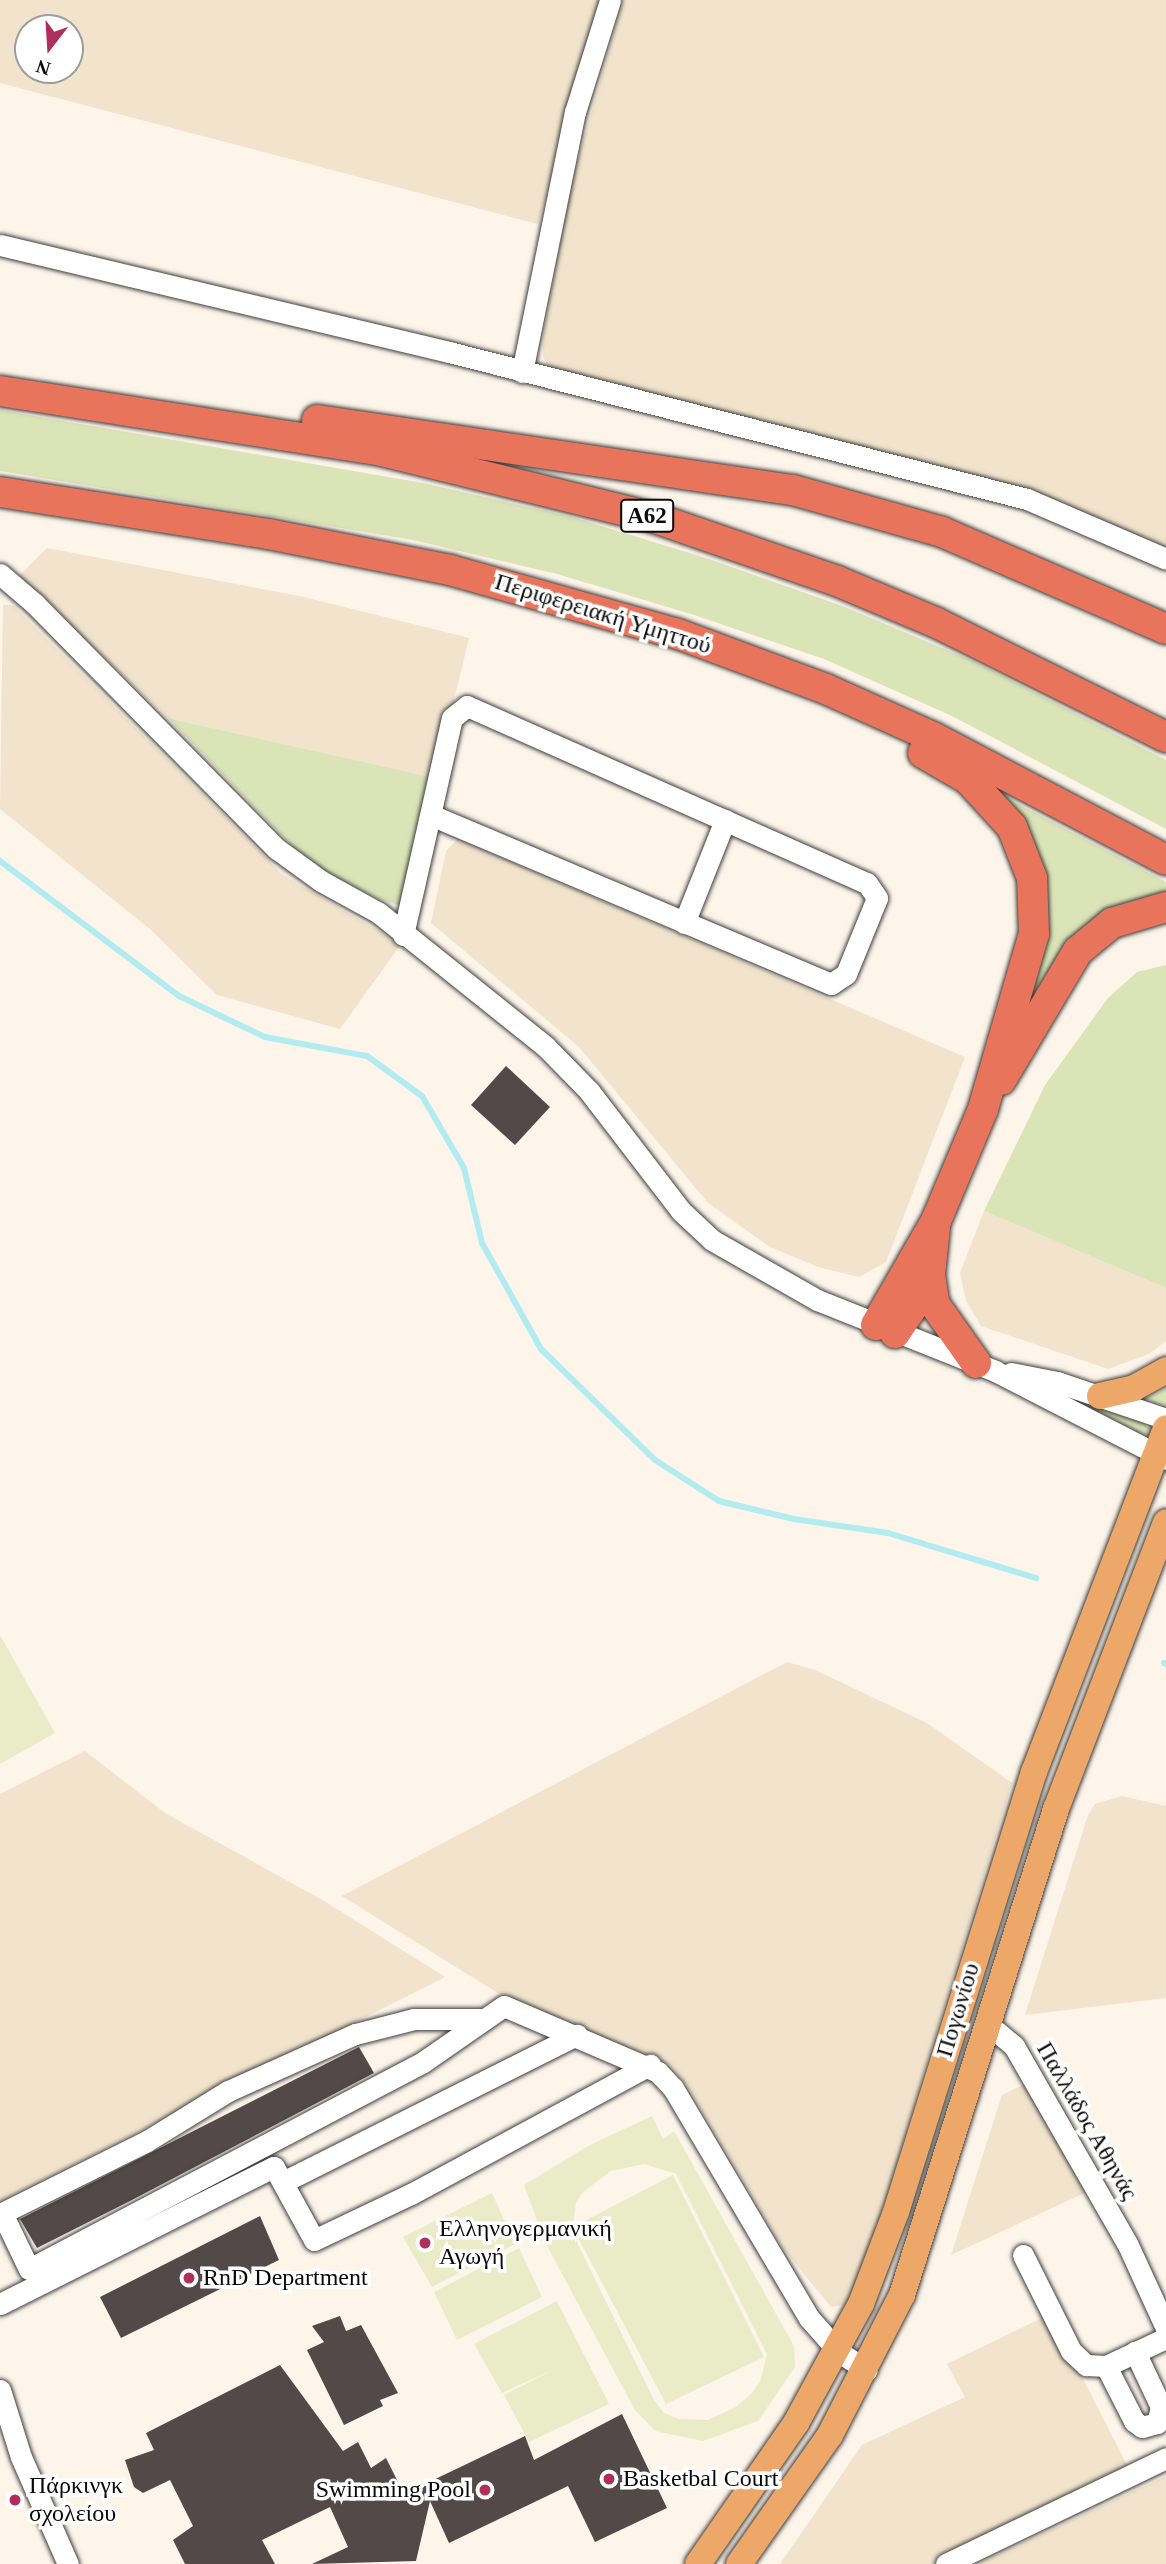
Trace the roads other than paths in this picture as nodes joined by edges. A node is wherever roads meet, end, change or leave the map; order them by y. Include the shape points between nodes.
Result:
1 (610, 0) edge
2 (0, 246) edge
3 (522, 372) junction
4 (0, 391) edge
5 (93, 405) junction
6 (0, 492) edge
7 (1166, 559) edge
8 (0, 575) edge
9 (1166, 629) edge
10 (826, 689) junction
11 (1166, 737) edge
12 (430, 815) junction
13 (725, 820) junction
14 (1166, 860) edge
15 (1166, 907) edge
16 (684, 923) junction
17 (404, 935) junction
18 (983, 1109) junction
19 (936, 1222) junction
20 (932, 1256) junction
21 (886, 1329) junction
22 (985, 1367) junction
23 (1166, 1370) edge
24 (1100, 1396) junction
25 (1166, 1419) edge
26 (1166, 1429) edge
27 (1160, 1457) edge
28 (1166, 1522) edge
29 (1166, 1555) edge
30 (1132, 1606) junction
31 (480, 2019) junction
32 (989, 2025) junction
33 (577, 2035) junction
34 (650, 2065) junction
35 (283, 2182) junction
36 (7, 2240) edge
37 (1023, 2255) dead end
38 (0, 2304) edge
39 (1166, 2328) edge
40 (1166, 2338) edge
41 (839, 2352) junction
42 (1135, 2352) junction
43 (1107, 2366) junction
44 (867, 2370) junction
45 (0, 2390) edge
46 (1166, 2458) edge
47 (68, 2564) edge
48 (698, 2564) edge
49 (739, 2564) edge
50 (946, 2564) edge

1 - 3 street via 575,112
2 - 3 street
3 - 7 street via 1027,499
4 - 5 highway, Α62
5 - 9 highway via 250,412 477,440 793,490 942,532
5 - 11 highway, Α62 via 396,454 658,519 837,581 937,623
6 - 10 highway, Περιφερειακή Υμηττού via 268,534 450,570 678,634
8 - 17 street via 182,750 277,849 321,881 379,913
10 - 14 highway, Περιφερειακή Υμηττού via 933,737
10 - 18 highway via 877,730 968,779 1012,827 1024,852 1036,906 1034,934
12 - 13 street via 452,718 467,706
12 - 16 street
12 - 17 street
13 - 16 street
13 - 16 street via 867,883 875,892 875,903 846,974 831,984
15 - 18 highway via 1112,923 1078,951
17 - 21 street via 481,991 564,1063 702,1233 762,1272
18 - 19 highway
19 - 20 highway
19 - 21 highway
20 - 21 highway via 920,1296
20 - 22 highway via 935,1305
21 - 22 street
22 - 24 street
22 - 27 street
23 - 24 main road via 1134,1388
24 - 25 street
26 - 27 main road, Πογωνίου
27 - 41 main road, Πογωνίου via 1034,1772 887,2237
28 - 30 main road, Πογωνίου
29 - 30 main road
30 - 32 main road, Πογωνίου via 1056,1809
31 - 33 street via 504,2006
31 - 36 street via 414,2019 355,2034 228,2091 147,2141 2,2213
31 - 36 street via 424,2062 29,2269
32 - 39 street, Παλλάδος Αθηνάς via 1014,2046 1127,2243
32 - 44 main road, Πογωνίου via 914,2263
33 - 34 street
33 - 35 street
34 - 35 street via 411,2194 313,2240
34 - 41 street via 673,2088 809,2318
35 - 38 street via 274,2167
37 - 43 street via 1072,2351 1086,2365
40 - 42 street
41 - 44 street
41 - 48 main road, Πογωνίου via 796,2423
42 - 43 street
42 - 43 street via 1161,2407 1157,2423 1142,2427 1134,2421
44 - 49 main road, Πογωνίου via 830,2435
45 - 47 street via 21,2457
46 - 50 street

